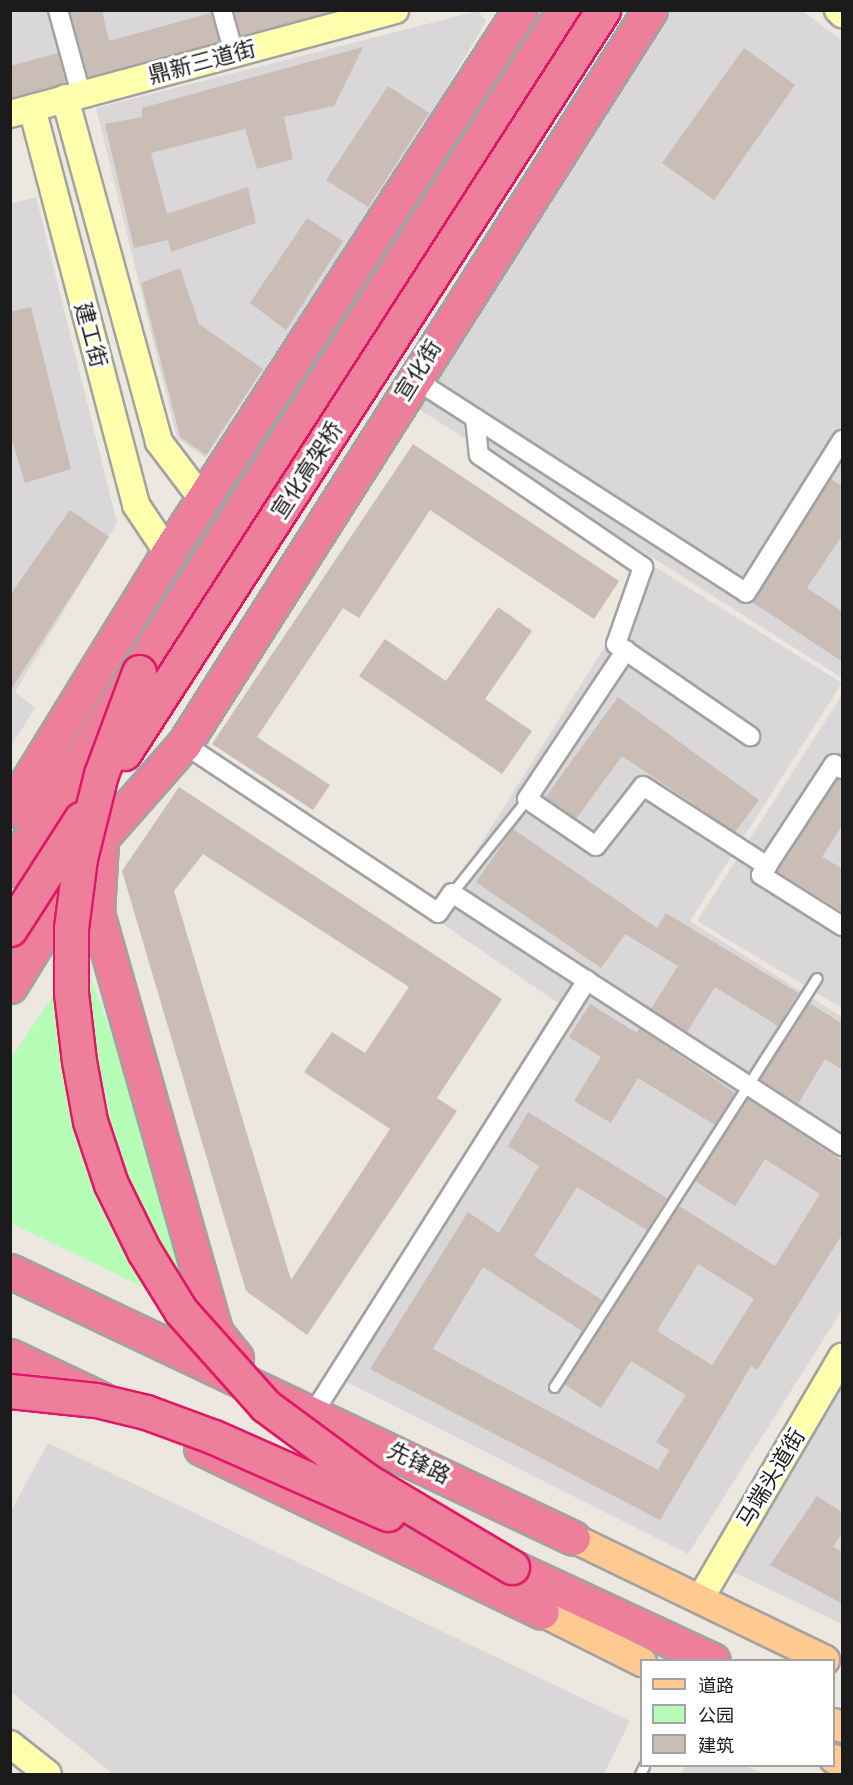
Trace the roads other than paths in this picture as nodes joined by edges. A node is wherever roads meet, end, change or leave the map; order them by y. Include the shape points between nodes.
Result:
1 (58, 10) edge
2 (222, 10) edge
3 (394, 10) edge
4 (520, 10) edge
5 (564, 10) edge
6 (603, 10) edge
7 (650, 10) edge
8 (838, 10) edge
9 (843, 14) edge
10 (234, 54) junction
11 (73, 96) junction
12 (21, 111) edge
13 (413, 378) junction
14 (475, 418) junction
15 (842, 442) edge
16 (203, 500) junction
17 (168, 553) junction
18 (626, 650) junction
19 (139, 672) junction
20 (750, 736) dead end
21 (187, 738) junction
22 (843, 769) edge
23 (526, 799) junction
24 (10, 810) edge
25 (101, 838) junction
26 (767, 866) junction
27 (10, 869) edge
28 (452, 893) junction
29 (843, 926) edge
30 (10, 929) edge
31 (818, 978) dead end
32 (587, 980) junction
33 (10, 986) edge
34 (749, 1085) junction
35 (843, 1146) edge
36 (10, 1271) edge
37 (10, 1356) edge
38 (843, 1357) edge
39 (257, 1385) junction
40 (554, 1387) dead end
41 (10, 1391) edge
42 (314, 1412) junction
43 (573, 1538) joint
44 (512, 1567) junction
45 (700, 1599) junction
46 (542, 1612) joint
47 (710, 1659) edge
48 (823, 1659) edge
49 (640, 1661) edge
50 (10, 1744) edge
51 (48, 1774) edge

1 - 11 street
2 - 10 street
3 - 10 street, 鼎新三道街
4 - 16 highway
5 - 19 highway, 宣化高架桥
6 - 30 highway, 宣化高架桥, bridge
7 - 13 highway, 宣化街
8 - 9 street
10 - 11 street, 鼎新三道街
11 - 12 street, 鼎新三道街
11 - 16 street, 建工街 via 159,442
12 - 17 street, 建工街 via 136,505
13 - 14 street
13 - 21 highway, 宣化街
14 - 15 street via 746,593
14 - 18 street via 479,455 643,567 616,644
16 - 17 highway
17 - 24 highway via 98,673
18 - 20 street
18 - 23 street
19 - 27 highway, 宣化高架桥, bridge
19 - 44 highway, bridge via 98,785 80,858 72,928 71,993 79,1061 90,1121 111,1184 144,1251 181,1311 266,1406 366,1480
21 - 25 highway, 宣化街
21 - 28 street via 438,913
22 - 26 street via 834,764
23 - 26 street via 596,846 643,786
23 - 28 lane
25 - 33 highway, 宣化街
25 - 39 highway via 97,913 212,1321 216,1333
26 - 29 street via 761,875
28 - 32 street
31 - 34 lane
32 - 34 street
32 - 42 street
34 - 35 street
34 - 40 lane
36 - 39 highway, 先锋路
37 - 46 highway
38 - 45 street, 马端头道街
39 - 42 highway, 先锋路
41 - 44 highway, bridge via 96,1400 146,1412 214,1437
42 - 43 highway, 先锋路
43 - 45 main road, 先锋路
44 - 47 highway
45 - 48 main road, 先锋路
46 - 49 main road
50 - 51 street

